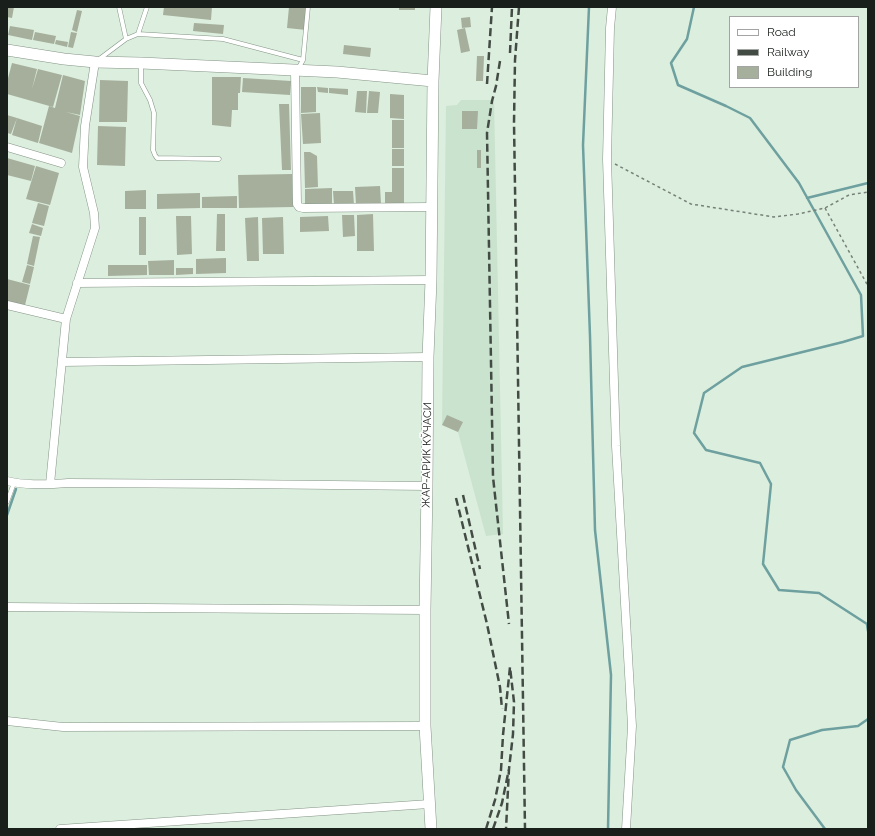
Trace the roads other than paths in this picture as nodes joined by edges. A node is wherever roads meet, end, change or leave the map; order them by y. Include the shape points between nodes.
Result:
1 (119, 7) edge
2 (147, 7) edge
3 (308, 7) edge
4 (436, 7) edge
5 (612, 7) edge
6 (138, 34) junction
7 (126, 39) junction
8 (7, 50) edge
9 (303, 60) junction
10 (95, 62) junction
11 (141, 63) junction
12 (296, 70) junction
13 (433, 81) junction
14 (7, 148) edge
15 (219, 159) dead end
16 (61, 163) dead end
17 (431, 207) junction
18 (431, 280) junction
19 (78, 283) junction
20 (7, 305) edge
21 (66, 319) junction
22 (428, 357) junction
23 (62, 362) junction
24 (11, 482) edge
25 (50, 484) junction
26 (427, 486) junction
27 (7, 502) edge
28 (7, 607) edge
29 (425, 610) junction
30 (7, 721) edge
31 (425, 726) junction
32 (429, 804) junction
33 (60, 829) edge
34 (431, 829) edge
35 (626, 829) edge

1 - 7 lane
2 - 6 lane
3 - 9 lane
4 - 13 main road, ЖАР-АРИК КЎЧАСИ
5 - 35 street via 606,159 616,446 632,726
6 - 7 lane
6 - 9 lane via 223,39
7 - 10 lane
8 - 10 main road
9 - 12 lane
10 - 11 main road
10 - 19 street via 85,126 84,167 94,213 94,228
11 - 12 main road
11 - 15 lane via 141,83 154,113 153,150 157,158
12 - 13 main road
12 - 17 street via 299,207
13 - 17 main road, ЖАР-АРИК КЎЧАСИ
14 - 16 street
17 - 18 main road, ЖАР-АРИК КЎЧАСИ
18 - 19 street
18 - 22 main road, ЖАР-АРИК КЎЧАСИ
19 - 21 street
20 - 21 street
21 - 23 street
22 - 23 street
22 - 26 main road, ЖАР-АРИК КЎЧАСИ
23 - 25 street
24 - 25 street
24 - 27 lane
25 - 26 street
26 - 29 main road, ЖАР-АРИК КЎЧАСИ
28 - 29 street
29 - 31 main road, ЖАР-АРИК КЎЧАСИ
30 - 31 street via 63,727
31 - 32 main road, ЖАР-АРИК КЎЧАСИ
32 - 33 street
32 - 34 main road, ЖАР-АРИК КЎЧАСИ

